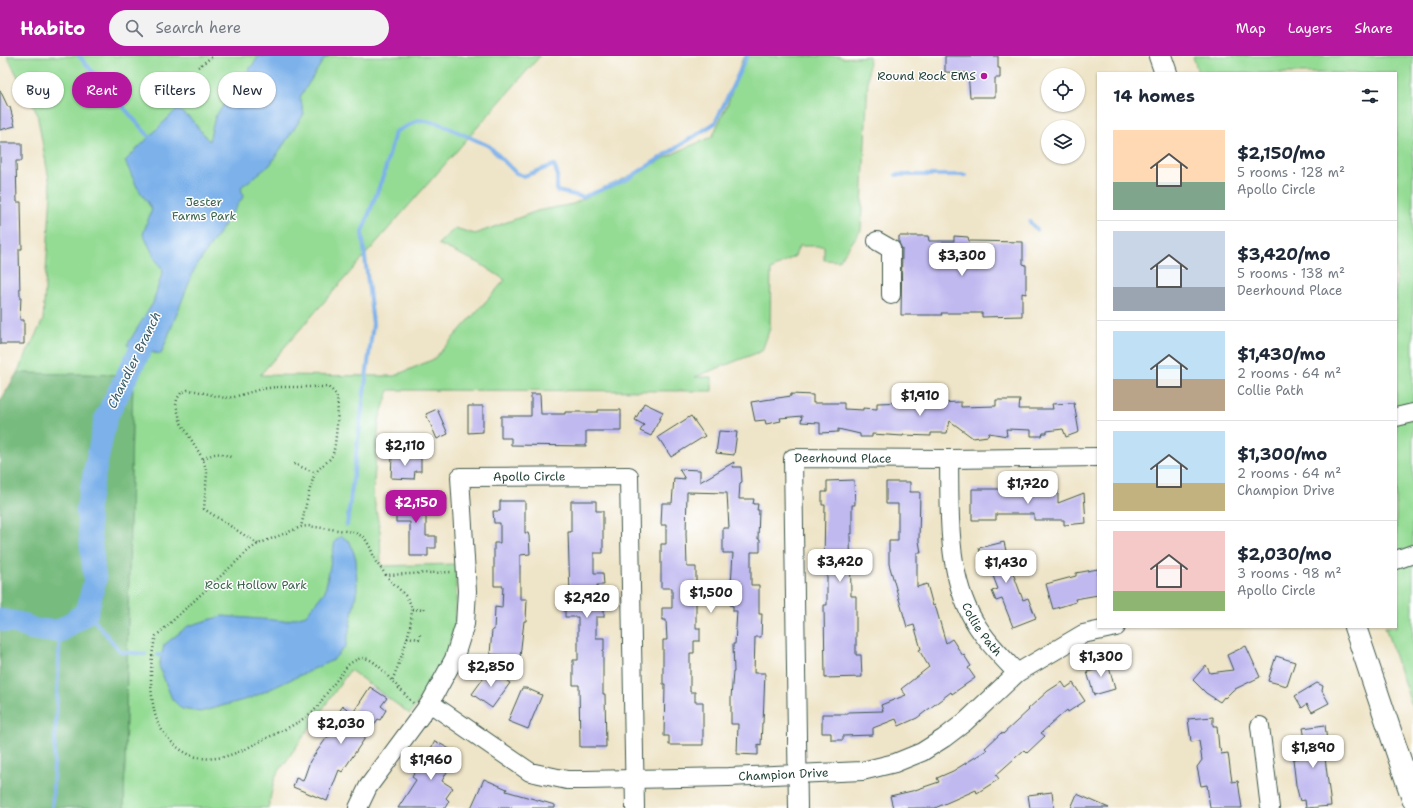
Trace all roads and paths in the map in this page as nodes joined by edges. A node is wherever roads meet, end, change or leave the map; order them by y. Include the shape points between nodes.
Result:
1 (213, 56) edge
2 (1160, 56) edge
3 (198, 67) dead end
4 (1166, 72) edge
5 (877, 241) dead end
6 (892, 295) dead end
7 (1413, 412) edge
8 (1397, 417) edge
9 (1097, 457) edge
10 (233, 458) dead end
11 (203, 459) junction
12 (949, 459) junction
13 (294, 464) dead end
14 (316, 473) junction
15 (301, 527) junction
16 (258, 544) junction
17 (1413, 554) edge
18 (1397, 560) edge
19 (453, 572) dead end
20 (386, 575) junction
21 (424, 606) dead end
22 (412, 609) junction
23 (1111, 628) edge
24 (1355, 628) edge
25 (420, 634) dead end
26 (407, 637) junction
27 (1017, 673) junction
28 (392, 681) junction
29 (421, 704) junction
30 (1260, 726) dead end
31 (798, 774) junction
32 (634, 779) junction
33 (1413, 798) edge
34 (358, 808) edge
35 (635, 808) edge
36 (798, 808) edge
37 (1270, 808) edge

1 - 3 path
2 - 4 main road
5 - 6 street via 891,249
7 - 8 street
9 - 12 street, Deerhound Place
10 - 11 path via 218,453
11 - 14 path via 181,423 176,405 181,393 188,390 225,398 276,386 328,387 337,398 335,446 332,456
11 - 16 path via 207,473 204,509
12 - 27 street, Collie Path via 950,526 957,578 974,622
12 - 31 street, Deerhound Place via 793,458
13 - 14 path
14 - 15 path via 306,501
15 - 16 path
15 - 20 path via 353,532 364,537 376,562
16 - 28 path via 156,636 152,648 153,702 162,731 170,741 190,755 205,759 240,752 311,714 348,665 362,658 373,662
17 - 18 street
19 - 20 path
20 - 22 path via 410,602
21 - 22 path via 423,610
22 - 26 path
23 - 27 street, Champion Drive via 1083,634
24 - 33 main road
25 - 26 path via 419,639
26 - 28 path
27 - 31 street, Champion Drive via 965,722 922,752 895,763 862,771
28 - 29 path
29 - 32 street, Champion Drive via 530,772 567,780
29 - 32 street, Apollo Circle via 454,659 465,624 467,592 460,477 629,476
29 - 34 street, Apollo Circle via 368,787
30 - 37 street
31 - 32 street, Champion Drive
31 - 36 street, Deerhound Place
32 - 35 street, Apollo Circle

